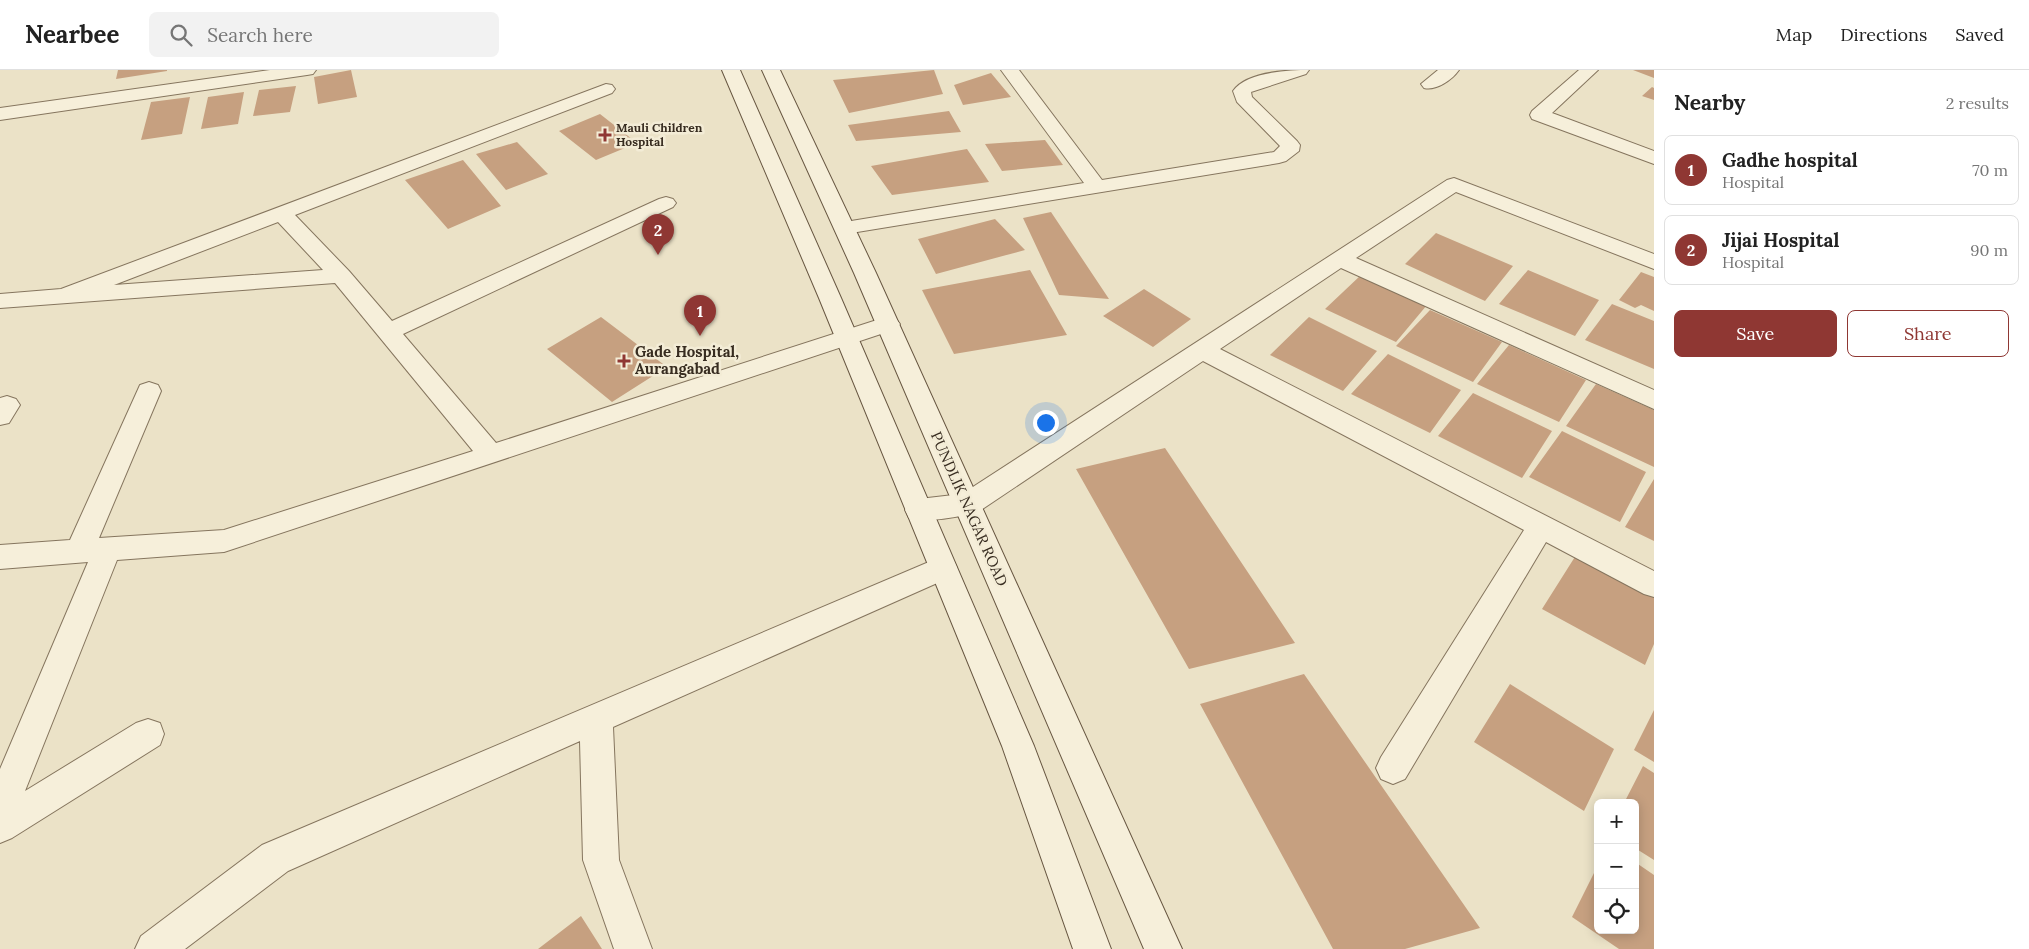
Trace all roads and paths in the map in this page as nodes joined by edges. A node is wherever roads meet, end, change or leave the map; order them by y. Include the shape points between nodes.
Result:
1 (307, 70) edge
2 (771, 70) edge
3 (1010, 70) edge
4 (1300, 70) edge
5 (1450, 70) edge
6 (1589, 70) edge
7 (736, 71) edge
8 (1430, 84) dead end
9 (606, 89) dead end
10 (0, 114) edge
11 (1650, 151) edge
12 (1096, 186) junction
13 (666, 203) dead end
14 (281, 213) junction
15 (844, 228) junction
16 (1651, 255) edge
17 (1339, 259) junction
18 (340, 276) junction
19 (65, 296) junction
20 (0, 301) edge
21 (888, 324) junction
22 (388, 332) junction
23 (846, 338) junction
24 (1202, 350) junction
25 (149, 390) dead end
26 (1654, 400) edge
27 (491, 456) junction
28 (968, 504) junction
29 (919, 510) junction
30 (1541, 527) junction
31 (93, 551) junction
32 (0, 557) edge
33 (943, 568) junction
34 (1654, 586) edge
35 (596, 719) junction
36 (148, 734) dead end
37 (1393, 768) dead end
38 (0, 810) edge
39 (0, 826) edge
40 (154, 949) edge
41 (632, 949) edge
42 (1092, 949) edge
43 (1163, 949) edge

1 - 10 street
2 - 15 street, PUNDLIK NAGAR ROAD
3 - 12 street
4 - 12 street via 1248,86 1242,91 1243,98 1290,145 1289,152 1279,157
5 - 8 street
6 - 11 street via 1539,115
7 - 23 street
9 - 14 street
12 - 15 street
13 - 22 street
14 - 18 street
14 - 19 street
15 - 21 street, PUNDLIK NAGAR ROAD
16 - 17 street via 1454,184
17 - 24 street
17 - 26 street
18 - 19 street
18 - 22 street
19 - 20 street
21 - 23 street
21 - 28 street, PUNDLIK NAGAR ROAD
22 - 27 street
23 - 27 street
23 - 29 street
24 - 28 street
24 - 30 street
25 - 31 street
27 - 31 street via 224,541
28 - 29 street
28 - 43 street, PUNDLIK NAGAR ROAD
29 - 33 street
30 - 34 street
30 - 37 street
31 - 32 street
31 - 38 street
33 - 35 street
33 - 42 street via 1018,746
35 - 40 street via 275,858
35 - 41 street via 601,860
36 - 39 street

